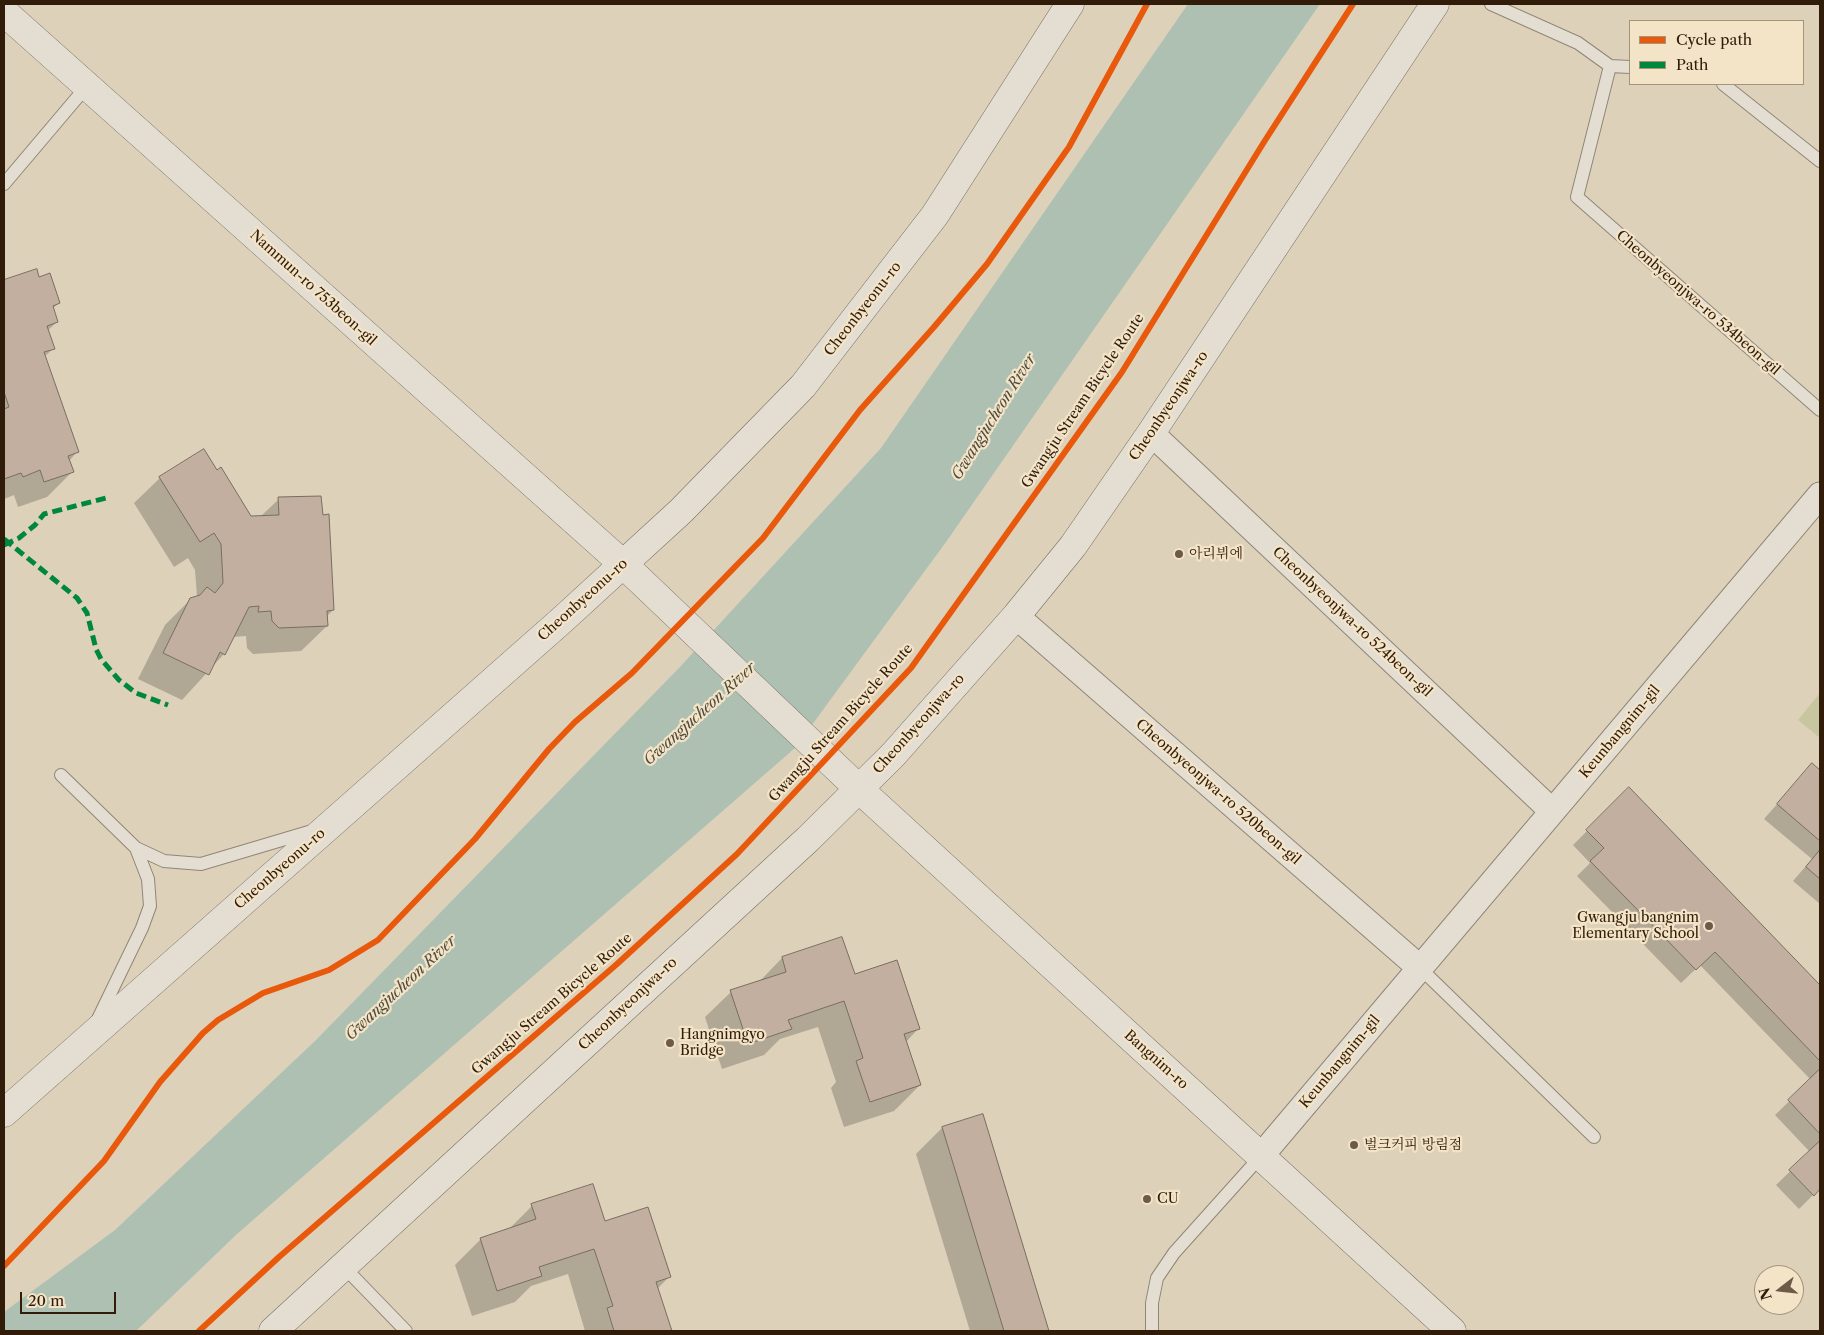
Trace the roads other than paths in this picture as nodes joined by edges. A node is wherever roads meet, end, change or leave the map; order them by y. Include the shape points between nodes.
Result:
1 (1070, 4) edge
2 (1435, 4) edge
3 (1491, 4) edge
4 (4, 12) edge
5 (1610, 66) junction
6 (1629, 67) edge
7 (1724, 85) edge
8 (87, 86) junction
9 (1820, 161) edge
10 (4, 184) edge
11 (1820, 410) edge
12 (1151, 433) junction
13 (1820, 495) edge
14 (623, 564) junction
15 (1016, 616) junction
16 (61, 775) dead end
17 (859, 789) junction
18 (1552, 811) junction
19 (329, 826) junction
20 (136, 848) junction
21 (1420, 968) junction
22 (89, 1037) junction
23 (4, 1113) edge
24 (1594, 1137) dead end
25 (1261, 1156) junction
26 (343, 1266) junction
27 (273, 1331) edge
28 (406, 1331) edge
29 (1152, 1331) edge
30 (1452, 1331) edge

1 - 14 street, Cheonbyeonu-ro via 935,215 803,386 681,511
2 - 12 street, Cheonbyeonjwa-ro
3 - 5 lane via 1578,43
4 - 8 street, Nammun-ro 753beon-gil
5 - 6 lane
5 - 11 lane, Cheonbyeonjwa-ro 534beon-gil via 1577,196
7 - 9 lane
8 - 10 lane
8 - 14 street, Nammun-ro 753beon-gil
12 - 15 street, Cheonbyeonjwa-ro via 1073,546
12 - 18 street, Cheonbyeonjwa-ro 524beon-gil
13 - 18 street, Keunbangnim-gil
14 - 17 street, Nammun-ro 753beon-gil
14 - 19 street, Cheonbyeonu-ro
15 - 17 street, Cheonbyeonjwa-ro
15 - 21 street, Cheonbyeonjwa-ro 520beon-gil
16 - 20 lane
17 - 25 street, Bangnim-ro
17 - 26 street, Cheonbyeonjwa-ro
18 - 21 street, Keunbangnim-gil
19 - 20 lane via 201,864 164,861
19 - 22 street, Cheonbyeonu-ro
20 - 22 lane via 148,879 150,906
21 - 24 lane
21 - 25 street, Keunbangnim-gil
22 - 23 street, Cheonbyeonu-ro
25 - 29 lane via 1174,1252 1156,1278
25 - 30 street, Bangnim-ro
26 - 27 street, Cheonbyeonjwa-ro
26 - 28 lane

